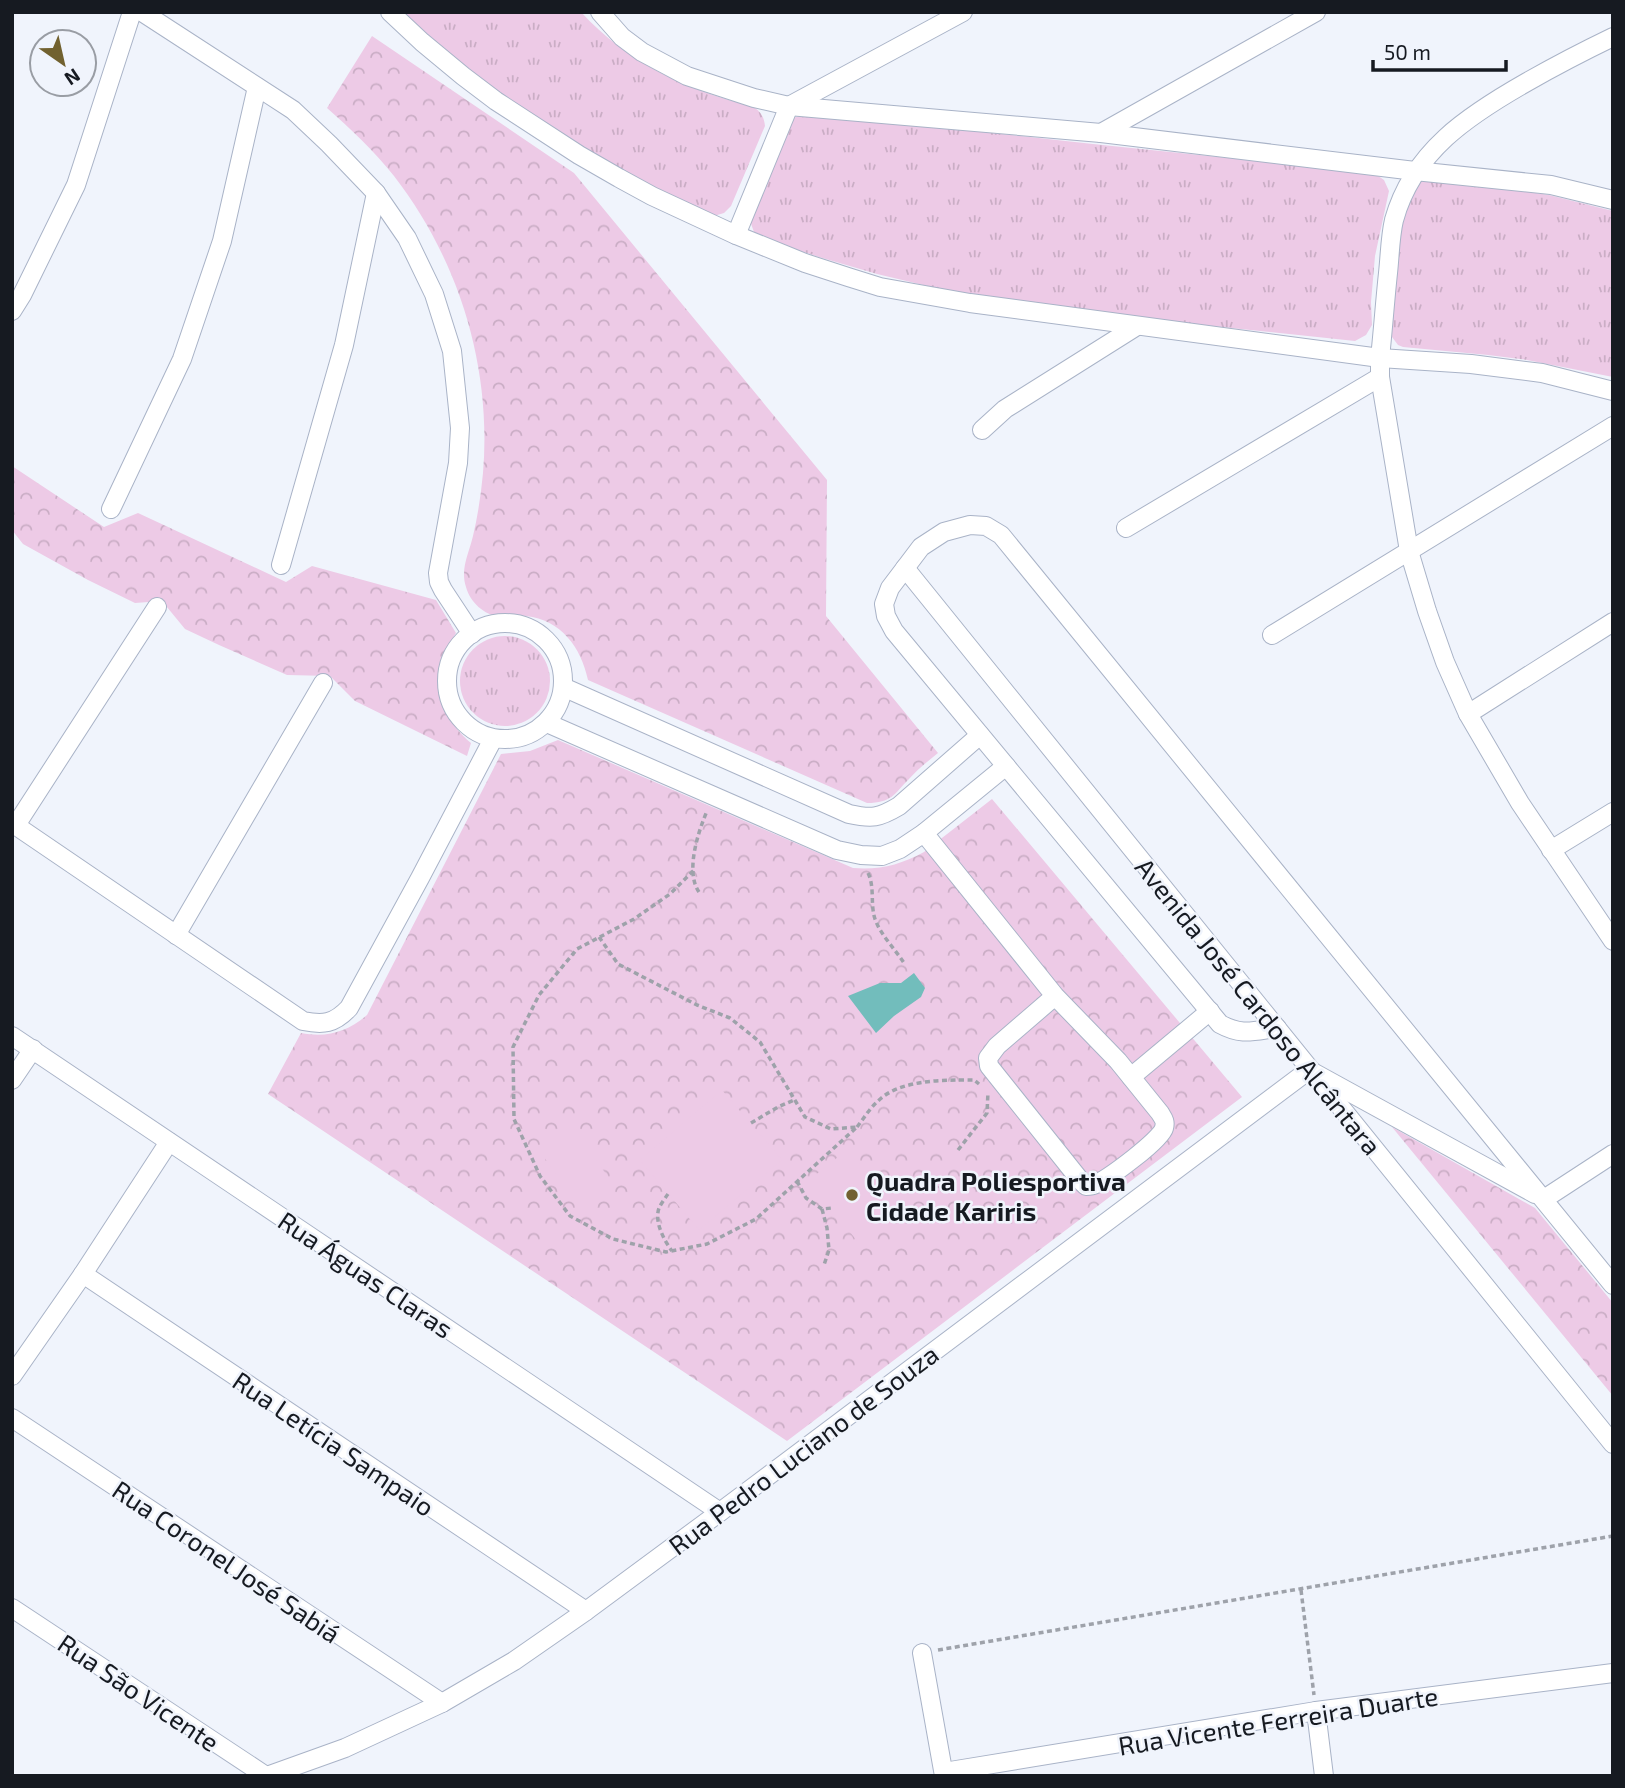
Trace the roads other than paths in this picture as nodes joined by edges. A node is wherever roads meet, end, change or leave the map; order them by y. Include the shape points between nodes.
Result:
1 (132, 12) edge
2 (142, 12) edge
3 (390, 12) edge
4 (963, 12) edge
5 (1316, 12) edge
6 (609, 15) edge
7 (1613, 37) edge
8 (257, 87) junction
9 (789, 106) junction
10 (1101, 133) junction
11 (1415, 171) junction
12 (376, 193) junction
13 (1613, 200) edge
14 (736, 235) junction
15 (12, 311) edge
16 (1137, 326) junction
17 (1380, 358) junction
18 (1380, 377) junction
19 (1613, 391) edge
20 (1613, 426) edge
21 (982, 430) dead end
22 (111, 509) dead end
23 (1126, 528) dead end
24 (1409, 551) junction
25 (281, 565) dead end
26 (905, 568) junction
27 (157, 607) dead end
28 (1613, 622) edge
29 (472, 634) junction
30 (1272, 635) dead end
31 (323, 683) dead end
32 (563, 687) junction
33 (1468, 714) junction
34 (547, 723) junction
35 (980, 735) junction
36 (493, 739) junction
37 (1006, 766) junction
38 (1613, 813) edge
39 (14, 824) edge
40 (924, 833) junction
41 (1551, 850) junction
42 (176, 935) junction
43 (1613, 941) edge
44 (1055, 996) junction
45 (1210, 1011) junction
46 (1277, 1028) junction
47 (12, 1036) edge
48 (33, 1049) junction
49 (1309, 1070) junction
50 (1131, 1076) junction
51 (12, 1080) edge
52 (169, 1142) junction
53 (1613, 1154) edge
54 (1544, 1199) junction
55 (83, 1274) junction
56 (1613, 1285) edge
57 (12, 1376) edge
58 (12, 1418) edge
59 (1613, 1444) edge
60 (720, 1512) junction
61 (12, 1608) edge
62 (586, 1611) junction
63 (922, 1653) road end
64 (1613, 1673) edge
65 (442, 1703) junction
66 (1316, 1711) junction
67 (944, 1774) edge
68 (266, 1776) edge
69 (1324, 1776) edge

1 - 15 street via 76,185
2 - 8 street
3 - 14 street via 496,101 579,155
4 - 9 street
5 - 10 street
6 - 9 street via 622,37 687,76
7 - 11 street via 1483,108 1447,135
8 - 12 street via 293,110
8 - 22 street via 222,240 182,359
9 - 10 street
9 - 14 street
10 - 11 street
11 - 13 street via 1551,185
11 - 17 street via 1394,221
12 - 25 street via 344,345
12 - 29 street via 407,238 452,351 460,428 458,463 438,573 443,590
14 - 16 street via 880,287
16 - 17 street
16 - 21 street via 1005,409
17 - 18 street
17 - 19 street via 1542,373
18 - 23 street
18 - 24 street
20 - 24 street
24 - 30 street
24 - 33 street via 1445,662
26 - 35 street via 890,588 884,604 886,616
26 - 46 street, Avenida José Cardoso Alcântara
26 - 54 street via 921,547 944,532 970,525 986,526 1001,535
27 - 39 street
28 - 33 street
29 - 32 street via 489,625 508,623 542,636 555,650
29 - 36 street via 449,663 446,683 460,719
31 - 42 street
32 - 34 street
32 - 35 street via 849,814 869,818 899,806
33 - 41 street
34 - 36 street via 513,739
34 - 40 street via 837,850 882,856
35 - 37 street
36 - 42 street via 341,1017 318,1024 303,1021
37 - 40 street
37 - 45 street
38 - 41 street
39 - 42 street
40 - 44 street
41 - 43 street
44 - 50 street
44 - 50 street via 997,1046 988,1058 989,1066 1086,1186 1094,1186 1123,1167 1164,1130 1160,1113
45 - 46 street via 1231,1030
45 - 50 street
46 - 49 street, Avenida José Cardoso Alcântara
47 - 48 street, Rua Águas Claras
48 - 51 street
48 - 52 street, Rua Águas Claras
49 - 54 street
49 - 59 street, Avenida José Cardoso Alcântara
49 - 60 street, Rua Pedro Luciano de Souza
52 - 55 street
52 - 60 street, Rua Águas Claras
53 - 54 street
54 - 56 street
55 - 57 street
55 - 62 street, Rua Letícia Sampaio
58 - 65 street, Rua Coronel José Sabiá
60 - 62 street, Rua Pedro Luciano de Souza
61 - 68 street, Rua São Vicente
62 - 65 street, Rua Pedro Luciano de Souza
63 - 67 street
64 - 66 street, Rua Vicente Ferreira Duarte
65 - 68 street, Rua Pedro Luciano de Souza via 345,1748
66 - 67 street, Rua Vicente Ferreira Duarte
66 - 69 street

